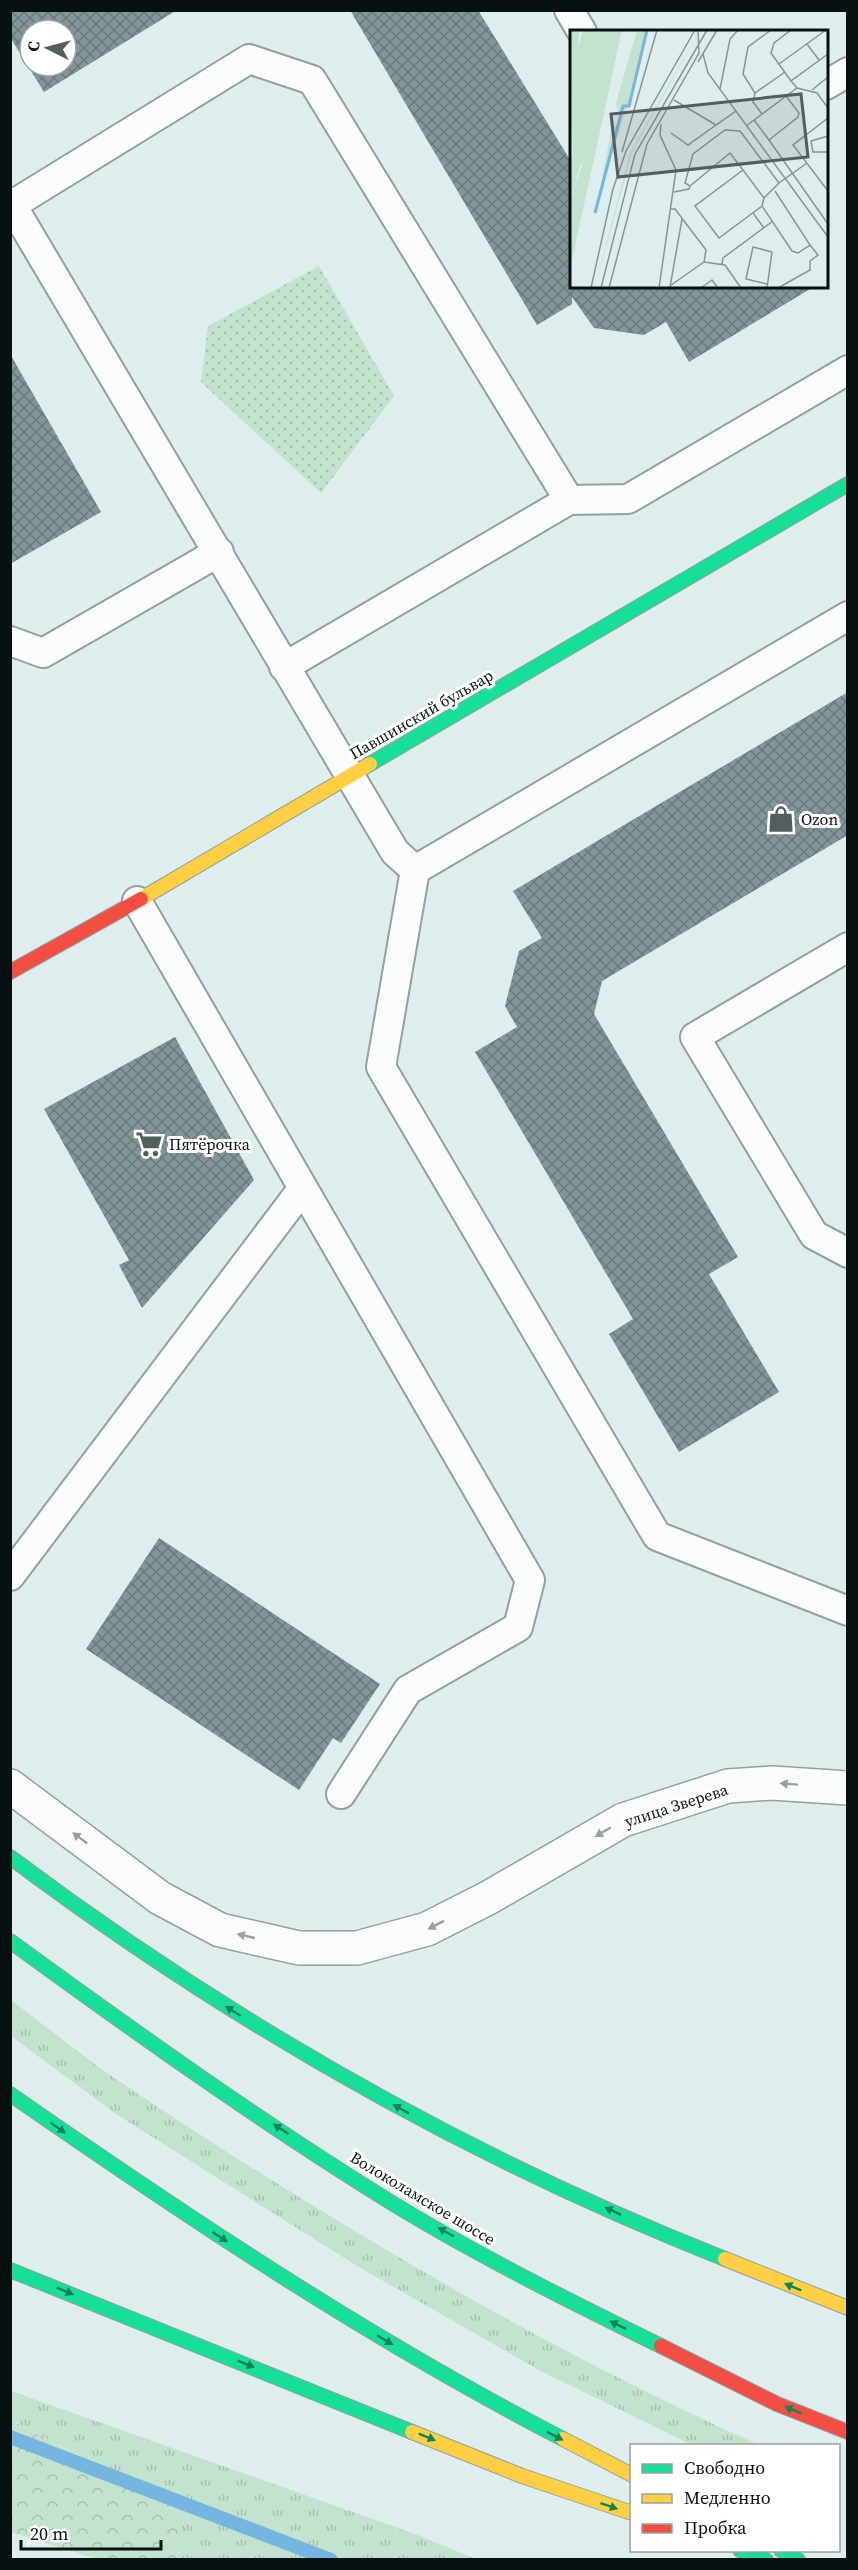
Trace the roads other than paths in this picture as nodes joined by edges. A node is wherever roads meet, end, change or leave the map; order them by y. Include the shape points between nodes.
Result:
1 (569, 10) edge
2 (581, 30) edge
3 (848, 72) edge
4 (828, 84) edge
5 (11, 203) edge
6 (848, 370) edge
7 (848, 484) edge
8 (569, 500) junction
9 (219, 552) junction
10 (848, 616) edge
11 (10, 641) edge
12 (284, 667) junction
13 (349, 775) junction
14 (415, 870) junction
15 (137, 901) junction
16 (848, 947) edge
17 (10, 972) edge
18 (303, 1188) junction
19 (848, 1253) edge
20 (10, 1576) edge
21 (848, 1611) edge
22 (10, 1786) edge
23 (848, 1788) edge
24 (341, 1794) dead end
25 (10, 1857) edge
26 (10, 1941) edge
27 (10, 2094) edge
28 (10, 2270) edge
29 (848, 2308) edge
30 (848, 2432) edge
31 (630, 2474) edge
32 (630, 2512) edge
33 (746, 2552) edge
34 (766, 2559) edge

1 - 2 lane
3 - 4 lane
5 - 8 lane via 249,58 312,80
5 - 9 lane
6 - 8 lane via 628,499
7 - 13 main road, Павшинский бульвар
8 - 12 lane
9 - 11 lane via 43,653
9 - 12 lane
10 - 14 lane
12 - 13 lane
13 - 14 lane via 395,852
13 - 15 main road, Павшинский бульвар
14 - 21 lane via 381,1067 393,1088 657,1536
15 - 17 main road, Павшинский бульвар
15 - 18 lane
16 - 19 lane via 695,1037 814,1235
18 - 20 lane
18 - 24 lane via 530,1580 518,1627 408,1690
23 -> 22 street, улица Зверева via 728,1786 623,1820 427,1929 357,1948 299,1948 220,1930 160,1898
29 -> 25 main road via 681,2242 452,2137 310,2059 200,1990
30 -> 26 main road, Волоколамское шоссе via 777,2404 575,2304 393,2203 160,2050
27 -> 31 main road via 158,2198 317,2300 522,2419
28 -> 32 main road via 522,2476
33 - 34 main road

